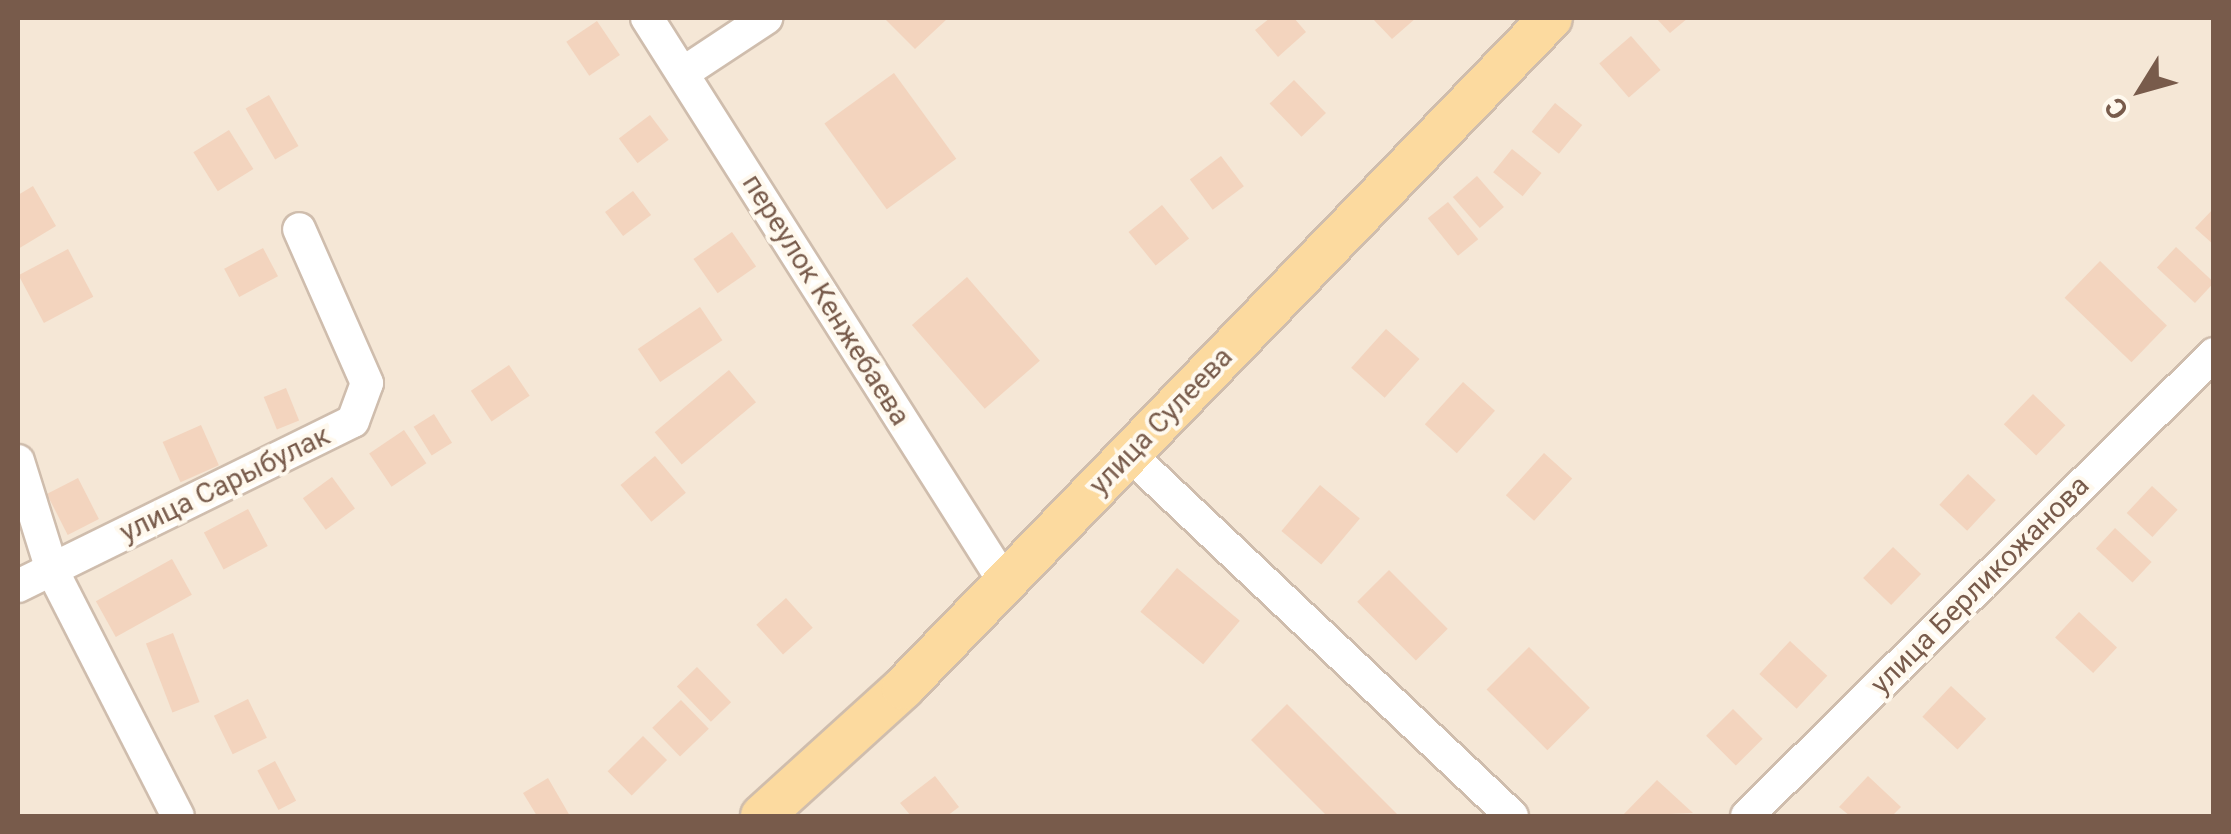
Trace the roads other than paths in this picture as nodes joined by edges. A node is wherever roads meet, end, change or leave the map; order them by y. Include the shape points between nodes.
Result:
1 (648, 18) edge
2 (766, 18) edge
3 (1551, 18) edge
4 (683, 73) junction
5 (299, 229) dead end
6 (2214, 354) edge
7 (1129, 454) junction
8 (18, 461) edge
9 (52, 570) junction
10 (1005, 583) junction
11 (18, 586) edge
12 (178, 816) edge
13 (762, 816) edge
14 (1512, 816) edge
15 (1747, 816) edge

1 - 4 street, переулок Кенжебаева
2 - 4 street
3 - 7 main road, улица Сулеева
4 - 10 street, переулок Кенжебаева
5 - 9 street, улица Сарыбулак via 367,383 353,422
6 - 15 street, улица Берликожанова
7 - 10 main road, улица Сулеева
7 - 14 street
8 - 9 street
9 - 11 street, улица Сарыбулак
9 - 12 street
10 - 13 main road, улица Сулеева

